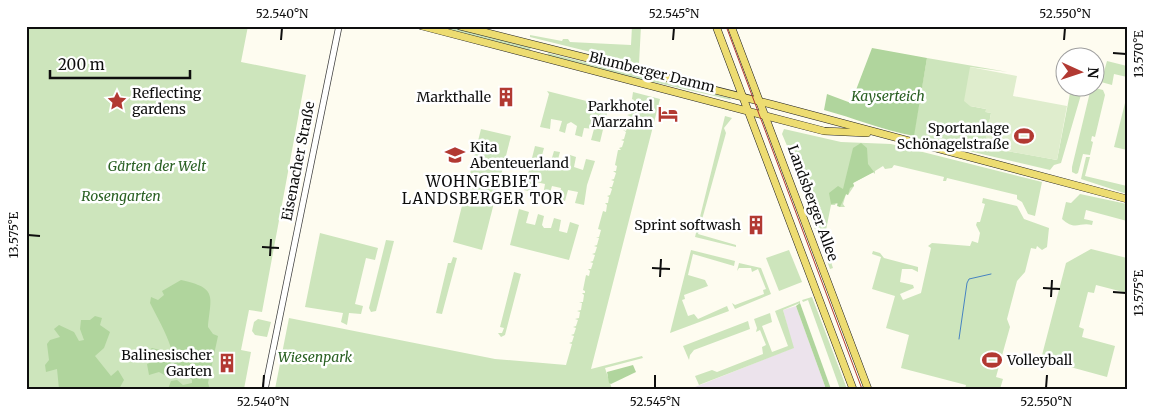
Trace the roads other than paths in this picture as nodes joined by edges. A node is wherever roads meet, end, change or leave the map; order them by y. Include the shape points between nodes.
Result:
1 (339, 26) edge
2 (422, 26) edge
3 (460, 26) edge
4 (716, 26) edge
5 (732, 26) edge
6 (743, 98) junction
7 (761, 102) junction
8 (747, 109) junction
9 (767, 116) junction
10 (878, 133) junction
11 (1127, 198) edge
12 (265, 389) edge
13 (853, 389) edge
14 (868, 389) edge

1 - 12 street, Eisenacher Straße
2 - 8 main road, Blumberger Damm
3 - 6 main road, Blumberger Damm
4 - 6 main road, Landsberger Allee
5 - 7 main road, Landsberger Allee
6 - 7 main road, Blumberger Damm
6 - 8 main road, Landsberger Allee
7 - 9 main road, Landsberger Allee
7 - 10 main road, Blumberger Damm
8 - 9 main road, Blumberger Damm
8 - 13 main road, Landsberger Allee
9 - 10 main road, Blumberger Damm via 824,131
9 - 14 main road, Landsberger Allee
10 - 11 main road, Blumberger Damm

